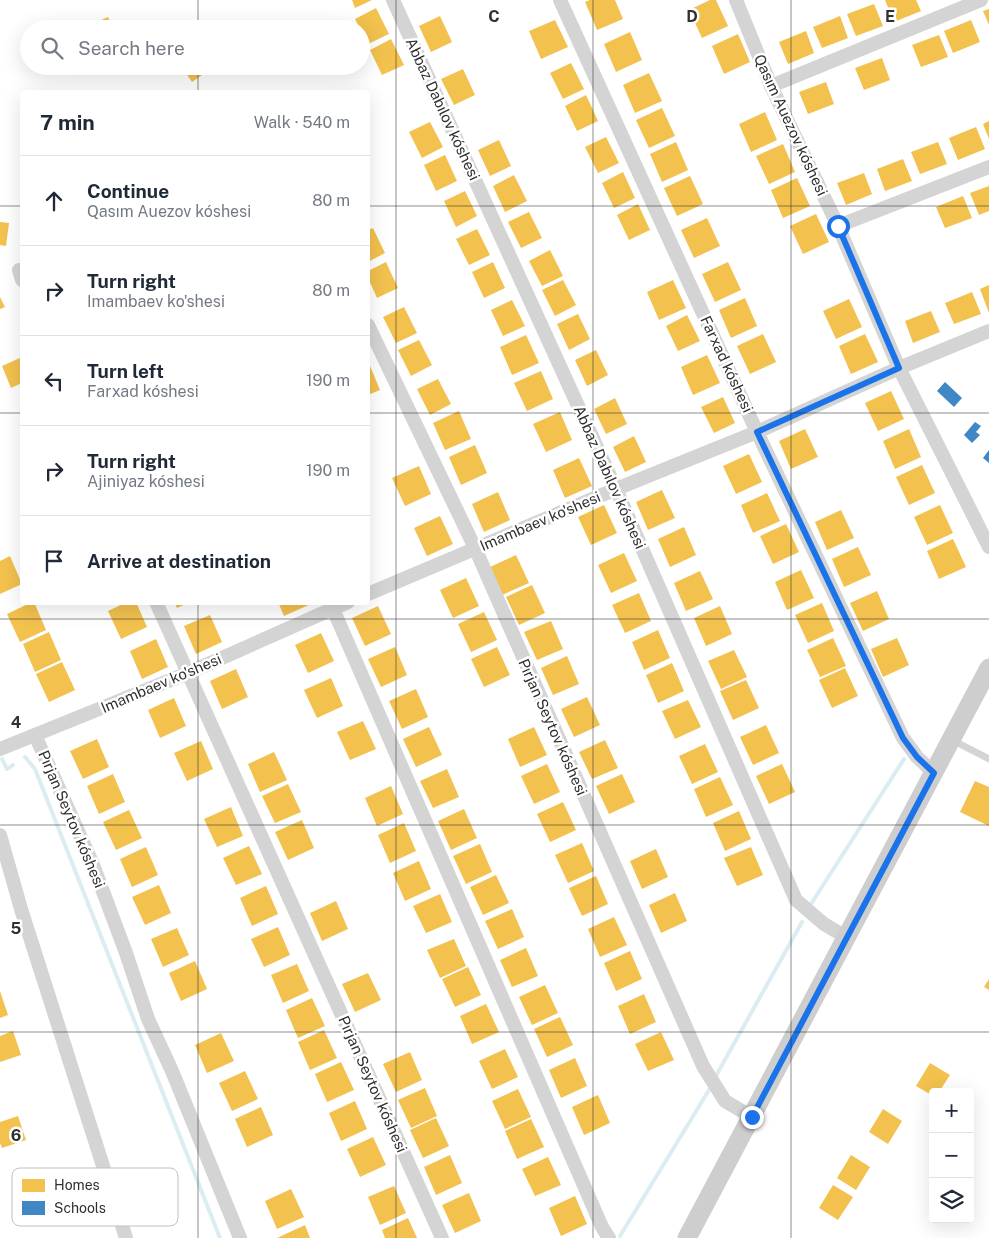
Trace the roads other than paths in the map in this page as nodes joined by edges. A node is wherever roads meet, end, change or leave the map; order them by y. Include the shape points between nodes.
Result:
1 (393, 0) edge
2 (560, 0) edge
3 (736, 0) edge
4 (981, 0) edge
5 (771, 86) junction
6 (989, 167) edge
7 (838, 226) junction
8 (370, 329) edge
9 (989, 331) edge
10 (899, 368) junction
11 (757, 432) junction
12 (616, 489) junction
13 (475, 548) junction
14 (989, 548) edge
15 (370, 593) edge
16 (157, 605) edge
17 (332, 606) edge
18 (989, 668) edge
19 (188, 673) junction
20 (35, 735) junction
21 (952, 740) junction
22 (0, 749) edge
23 (989, 759) edge
24 (934, 773) junction
25 (0, 835) edge
26 (846, 937) junction
27 (752, 1117) junction
28 (104, 1168) edge
29 (122, 1226) edge
30 (126, 1238) edge
31 (240, 1238) edge
32 (442, 1238) edge
33 (609, 1238) edge
34 (687, 1238) edge

1 - 12 street, Abbaz Dabılov kóshesi
2 - 11 street, Farxad kóshesi
3 - 5 street, Qasım Auezov kóshesi
4 - 5 street
5 - 7 street, Qasım Auezov kóshesi
6 - 7 street
7 - 10 street, Qasım Auezov kóshesi
8 - 13 street, Pırjan Seytov kóshesi
9 - 10 street, Imambaev ko'shesi
10 - 11 street, Imambaev ko'shesi
10 - 14 street, Qasım Auezov kóshesi
11 - 12 street, Imambaev ko'shesi
11 - 24 street, Farxad kóshesi via 903,738
12 - 13 street, Imambaev ko'shesi
12 - 26 street, Abbaz Dabılov kóshesi via 796,900 824,924
13 - 15 street, Imambaev ko'shesi
13 - 27 street, Pırjan Seytov kóshesi via 703,1066 725,1101
16 - 19 street, Pırjan Seytov kóshesi
17 - 19 street, Imambaev ko'shesi
17 - 33 street
18 - 21 street
19 - 20 street, Imambaev ko'shesi
19 - 32 street, Pırjan Seytov kóshesi
20 - 22 street, Imambaev ko'shesi
20 - 31 street, Pırjan Seytov kóshesi via 92,862 148,1019
21 - 23 lane
21 - 24 street
24 - 26 street
25 - 28 street
26 - 27 street
27 - 34 street
29 - 30 street

